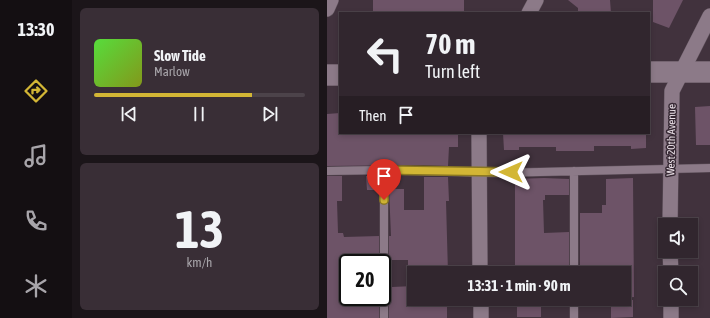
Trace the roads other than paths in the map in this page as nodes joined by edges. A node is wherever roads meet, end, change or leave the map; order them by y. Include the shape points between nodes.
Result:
1 (331, 0) edge
2 (536, 0) edge
3 (327, 9) edge
4 (530, 12) edge
5 (710, 16) edge
6 (650, 72) edge
7 (682, 72) junction
8 (710, 72) edge
9 (327, 75) edge
10 (339, 75) edge
11 (479, 134) edge
12 (670, 168) junction
13 (710, 168) edge
14 (384, 170) junction
15 (327, 171) edge
16 (574, 171) junction
17 (480, 172) junction
18 (670, 218) edge
19 (481, 266) edge
20 (574, 266) edge
21 (481, 306) edge
22 (574, 306) edge
23 (671, 306) edge
24 (384, 318) edge
25 (481, 318) edge
26 (575, 318) edge
27 (671, 318) edge

1 - 3 street
2 - 4 street
5 - 7 street, West 20th Avenue
6 - 7 main road
7 - 8 main road
7 - 12 street, West 20th Avenue via 672,91
9 - 10 main road
11 - 17 street
12 - 13 lane
12 - 16 lane
12 - 18 street, West 20th Avenue
14 - 15 lane
14 - 17 lane
14 - 24 lane
16 - 17 lane
16 - 20 lane
17 - 19 street
21 - 25 street
22 - 26 lane
23 - 27 street

